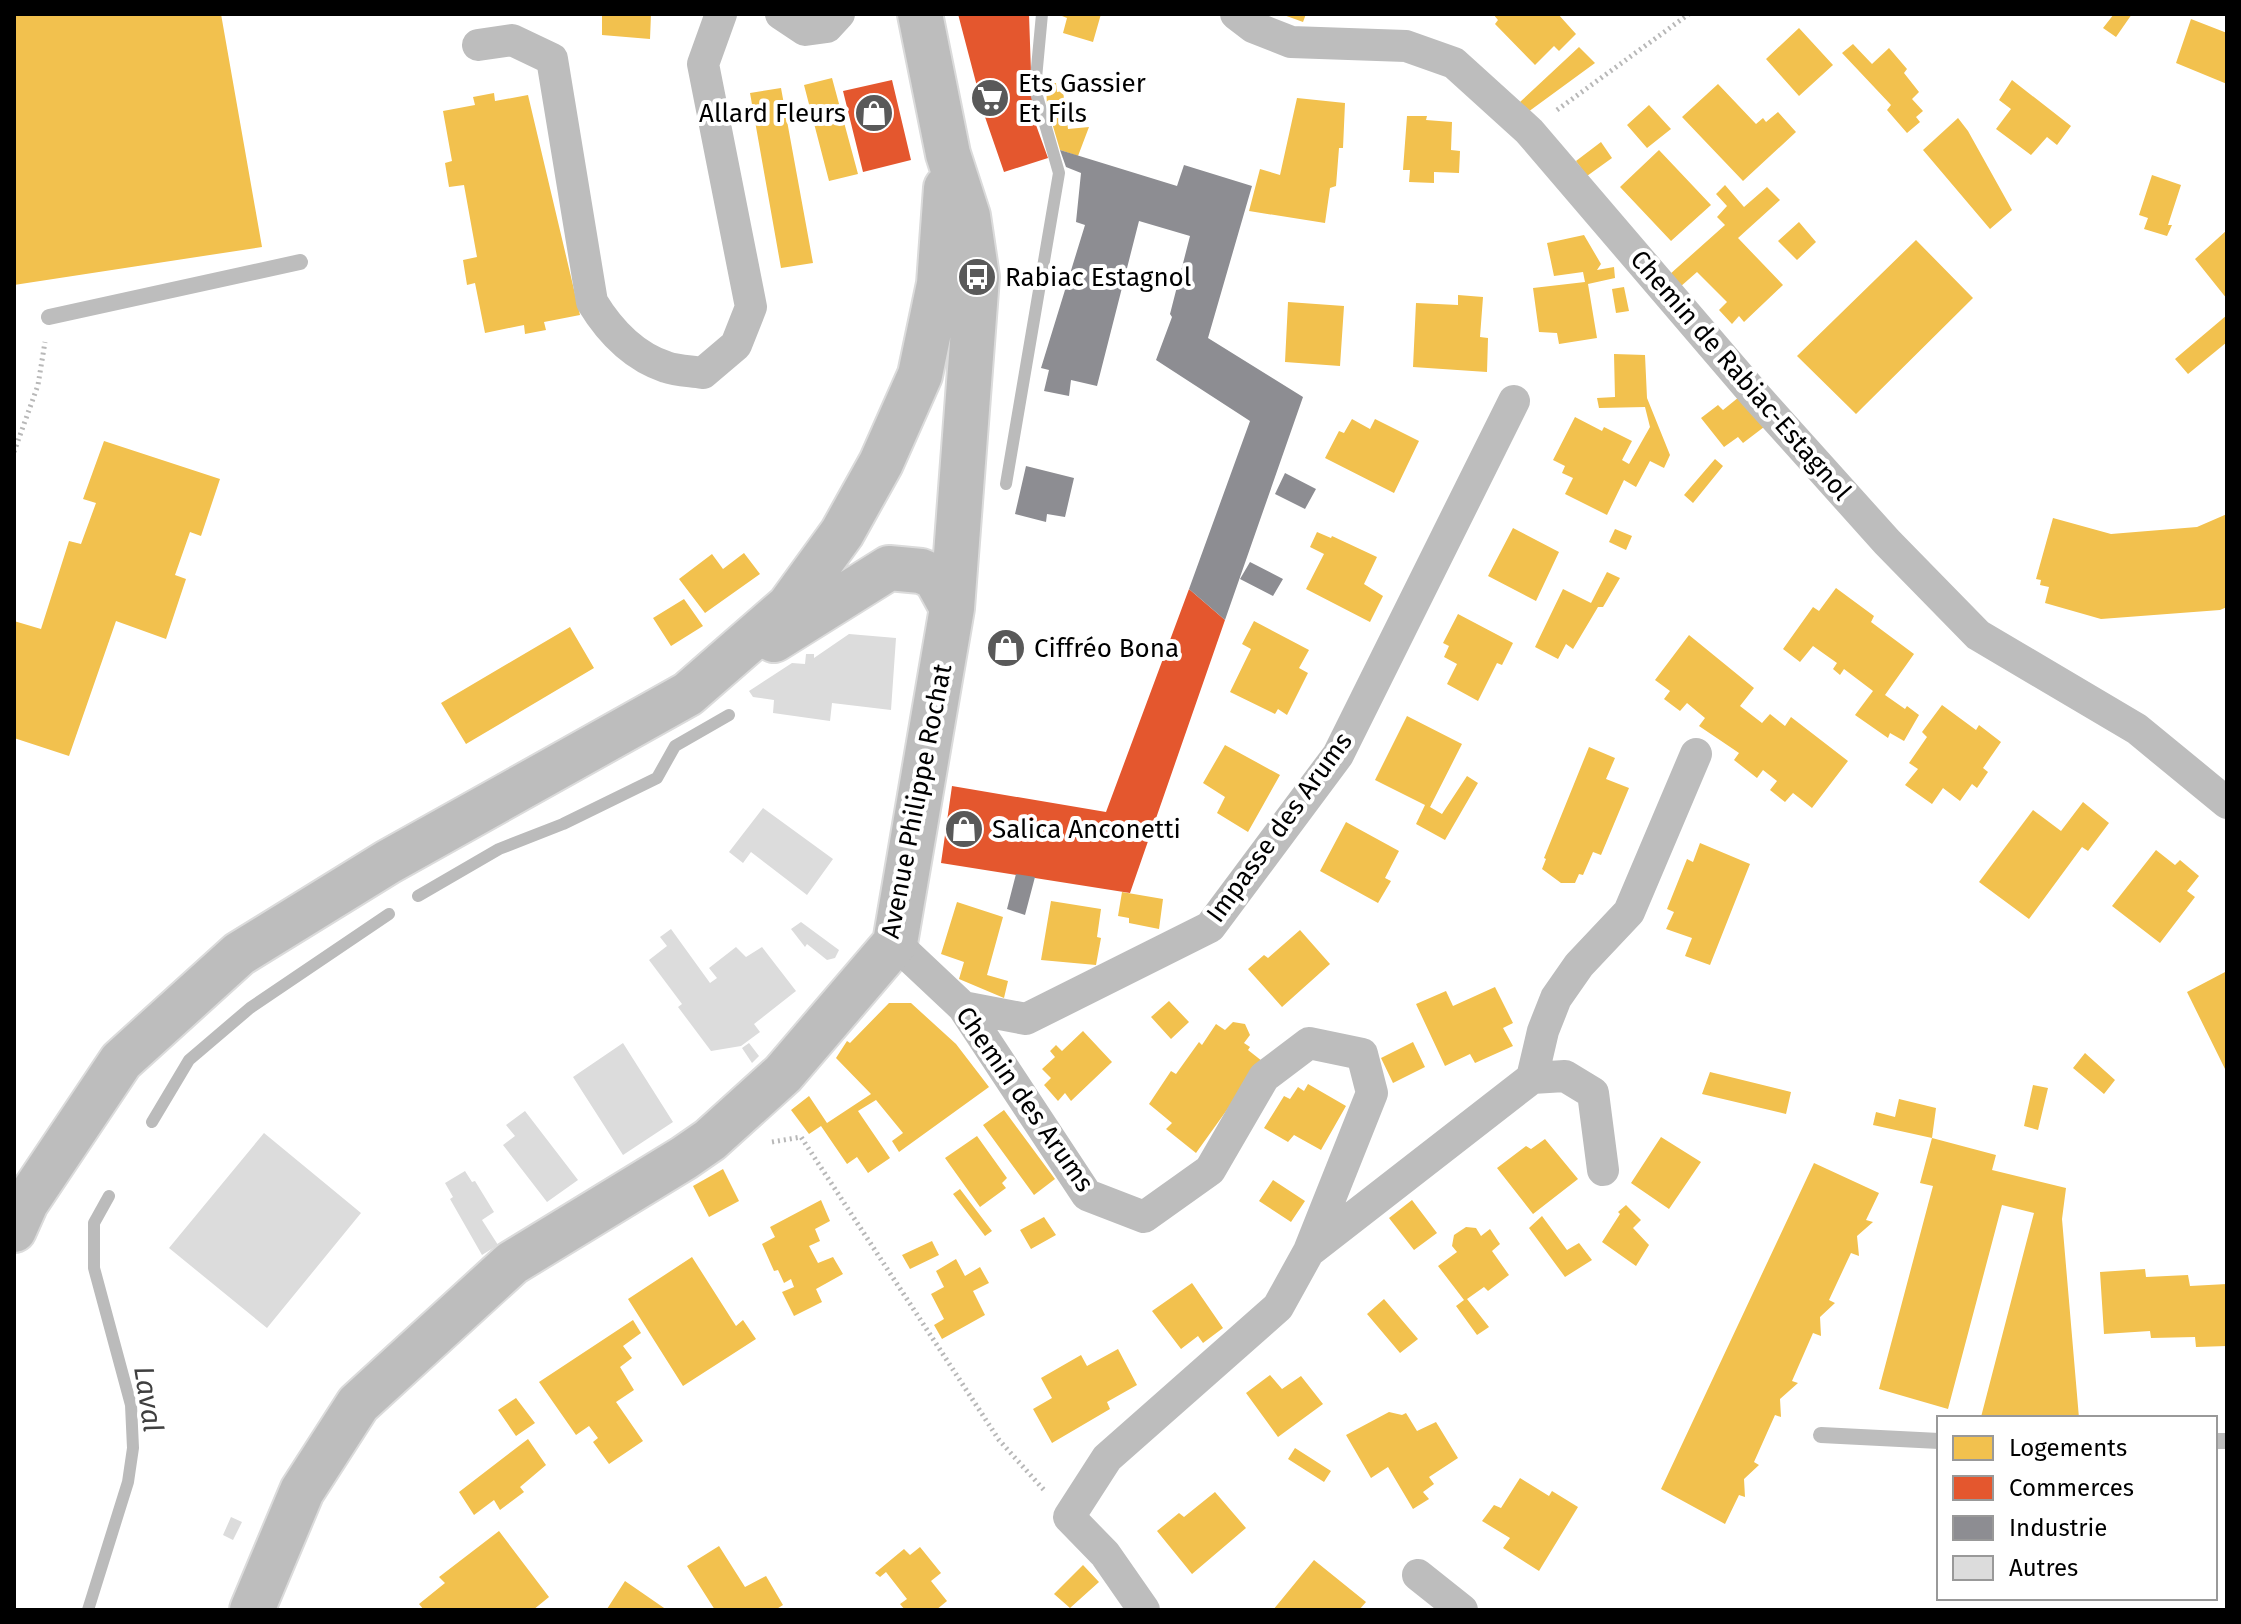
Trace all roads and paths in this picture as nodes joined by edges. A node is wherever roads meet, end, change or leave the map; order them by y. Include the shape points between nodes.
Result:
1 (706, 14) edge
2 (721, 14) edge
3 (781, 14) edge
4 (839, 14) edge
5 (920, 14) edge
6 (1236, 14) edge
7 (1689, 14) edge
8 (478, 45) dead end
9 (703, 64) junction
10 (1529, 131) junction
11 (948, 154) junction
12 (300, 262) dead end
13 (49, 317) joint
14 (1514, 401) dead end
15 (14, 452) edge
16 (952, 608) junction
17 (688, 694) junction
18 (1696, 754) dead end
19 (2227, 803) edge
20 (895, 943) junction
21 (963, 1007) junction
22 (1532, 1078) junction
23 (801, 1137) dead end
24 (1603, 1170) dead end
25 (14, 1230) edge
26 (1309, 1251) junction
27 (1821, 1435) dead end
28 (1937, 1441) edge
29 (1069, 1517) junction
30 (252, 1610) edge
31 (1144, 1610) edge

1 - 9 street
2 - 9 street
3 - 4 street via 805,30 827,27
5 - 11 main road, Avenue Philippe Rochat
6 - 10 street, Chemin de Rabiac-Estagnol via 1291,42 1406,46 1454,63
7 - 10 path
8 - 9 street via 512,40 552,59 592,302 606,325 632,349 666,367 703,373 736,345 751,307
10 - 19 street, Chemin de Rabiac-Estagnol via 1765,406 1978,635 2137,729
11 - 16 main road, Avenue Philippe Rochat via 968,216 977,277
11 - 17 main road, Avenue Philippe Rochat via 939,284 920,375 881,463 842,533 789,606
12 - 13 lane
13 - 15 path via 38,385
14 - 21 street, Impasse des Arums via 1338,755 1210,927 1026,1019
16 - 17 main road via 935,577 889,568
16 - 20 main road, Avenue Philippe Rochat
17 - 25 main road, Avenue Philippe Rochat via 388,862 239,954 121,1061 26,1203
18 - 22 street via 1629,912 1556,998
20 - 21 street, Chemin des Arums
20 - 30 main road, Avenue Philippe Rochat via 783,1074 710,1140 512,1263 358,1404 302,1491
21 - 26 street, Chemin des Arums via 1087,1195 1144,1217 1210,1170 1264,1077 1298,1051 1309,1043 1362,1054 1372,1093
22 - 24 street via 1565,1076 1593,1093
22 - 26 street, Chemin des Arums
23 - 29 path via 999,1440
26 - 29 street, Chemin des Arums via 1278,1307 1107,1458
27 - 28 lane
29 - 31 street via 1105,1554

